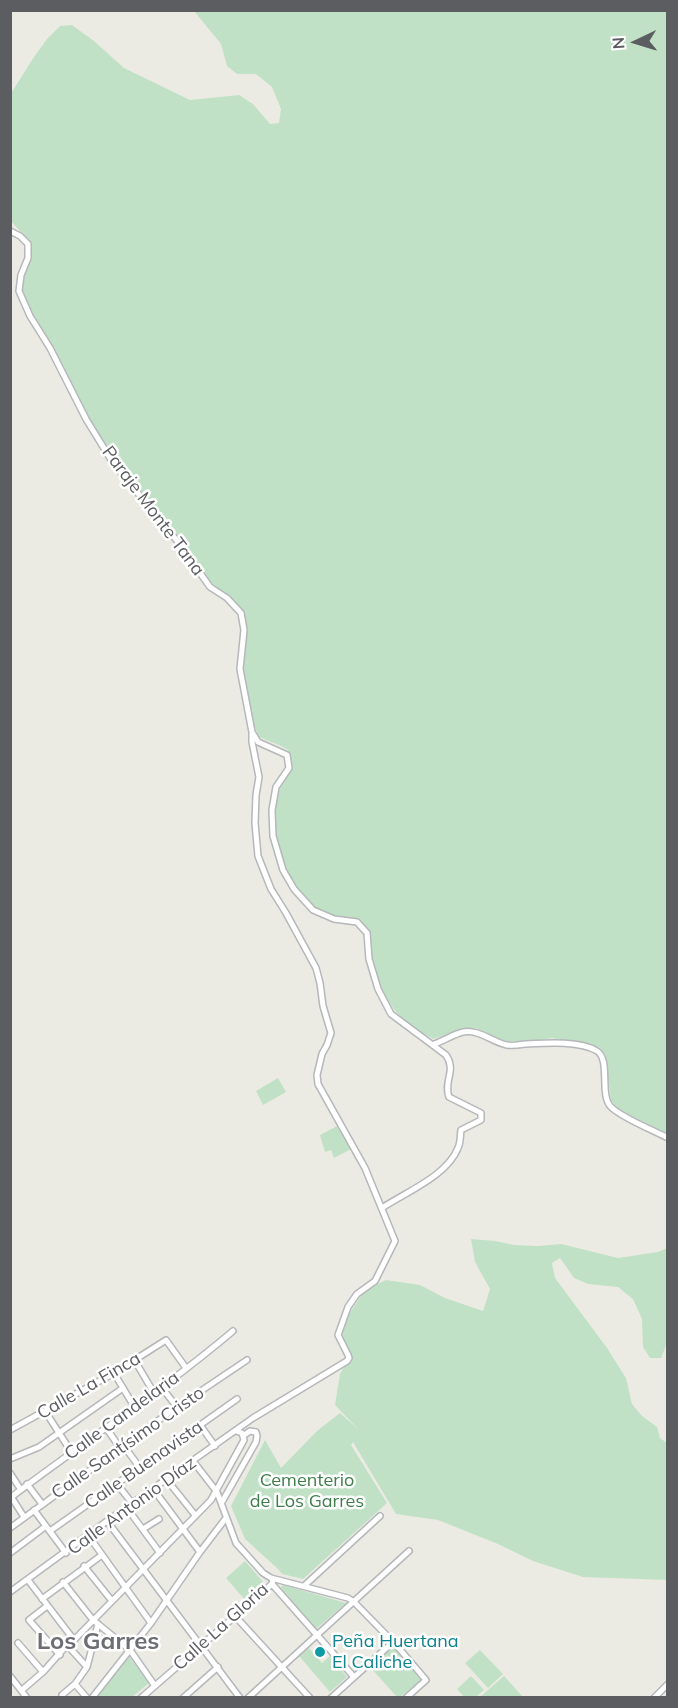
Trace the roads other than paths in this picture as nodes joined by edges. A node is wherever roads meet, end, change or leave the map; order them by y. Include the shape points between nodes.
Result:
1 (10, 231) edge
2 (252, 732) junction
3 (434, 1044) junction
4 (668, 1138) edge
5 (382, 1208) junction
6 (233, 1331) dead end
7 (247, 1360) dead end
8 (135, 1361) junction
9 (347, 1361) joint
10 (186, 1368) junction
11 (114, 1373) junction
12 (123, 1388) junction
13 (162, 1388) junction
14 (154, 1393) junction
15 (237, 1399) dead end
16 (135, 1407) junction
17 (177, 1407) junction
18 (45, 1412) junction
19 (251, 1420) junction
20 (200, 1425) junction
21 (106, 1429) junction
22 (10, 1430) edge
23 (236, 1431) junction
24 (254, 1431) junction
25 (58, 1434) junction
26 (243, 1436) junction
27 (214, 1446) junction
28 (122, 1447) junction
29 (72, 1453) junction
30 (10, 1459) edge
31 (193, 1461) junction
32 (140, 1468) junction
33 (10, 1473) edge
34 (167, 1480) junction
35 (27, 1484) junction
36 (117, 1484) junction
37 (21, 1490) junction
38 (154, 1490) junction
39 (217, 1492) junction
40 (11, 1498) edge
41 (222, 1502) junction
42 (42, 1504) junction
43 (129, 1506) junction
44 (34, 1510) junction
45 (195, 1515) junction
46 (380, 1516) dead end
47 (24, 1517) junction
48 (226, 1518) junction
49 (159, 1519) dead end
50 (107, 1521) junction
51 (46, 1526) junction
52 (10, 1528) edge
53 (182, 1528) junction
54 (143, 1529) junction
55 (50, 1532) junction
56 (88, 1535) junction
57 (409, 1551) dead end
58 (66, 1552) junction
59 (200, 1552) junction
60 (10, 1553) edge
61 (160, 1553) junction
62 (102, 1555) junction
63 (84, 1566) junction
64 (142, 1570) junction
65 (28, 1581) junction
66 (63, 1582) junction
67 (273, 1582) junction
68 (304, 1586) junction
69 (125, 1587) junction
70 (10, 1592) edge
71 (42, 1599) junction
72 (112, 1601) junction
73 (166, 1601) junction
74 (354, 1602) junction
75 (47, 1606) junction
76 (235, 1616) junction
77 (95, 1622) junction
78 (151, 1623) junction
79 (317, 1636) junction
80 (74, 1640) junction
81 (18, 1643) dead end
82 (392, 1643) junction
83 (67, 1646) junction
84 (202, 1646) junction
85 (130, 1650) junction
86 (60, 1655) junction
87 (87, 1666) junction
88 (218, 1667) junction
89 (283, 1667) junction
90 (44, 1672) junction
91 (10, 1676) edge
92 (354, 1677) junction
93 (75, 1683) junction
94 (668, 1684) edge
95 (155, 1686) junction
96 (22, 1690) junction
97 (62, 1695) dead end
98 (27, 1698) edge
99 (87, 1698) edge
100 (92, 1698) edge
101 (141, 1698) edge
102 (183, 1698) edge
103 (240, 1698) edge
104 (248, 1698) edge
105 (310, 1698) edge
106 (331, 1698) edge
107 (406, 1698) edge
108 (654, 1698) edge

1 - 2 street, Paraje Monte Tana via 28,244 19,291 30,316 113,463 210,587 241,612 244,630 240,669
2 - 3 street via 258,742 287,755 289,768 276,787 272,810 273,837 283,870 294,889 313,910 334,920 357,922 367,933 369,959 378,989 392,1014
2 - 5 street, Paraje Monte Tana via 259,777 255,823 258,856 271,889 316,968 331,1033 322,1054 318,1084 365,1168
3 - 4 street via 463,1032 475,1032 507,1045 555,1042 598,1052 611,1107
3 - 5 street via 451,1064 449,1098 481,1113 481,1120 461,1130 459,1146 438,1173
5 - 9 street, Paraje Monte Tana via 395,1241 375,1281 357,1294 348,1307 338,1335
6 - 10 street, Calle Candelaria
7 - 17 street, Calle Santísimo Cristo
8 - 10 street, Calle La Finca via 166,1340
8 - 11 street, Calle La Finca
8 - 14 street
9 - 19 street, Calle Antonio Díaz
10 - 13 street, Calle Candelaria
11 - 12 street
11 - 18 street, Calle La Finca
12 - 16 street
12 - 25 street
13 - 14 street, Calle Candelaria
13 - 17 street
14 - 16 street, Calle Candelaria
15 - 20 street, Calle Buenavista
16 - 21 street, Calle Candelaria
17 - 28 street, Calle Santísimo Cristo
18 - 22 street, Calle La Finca
18 - 25 street
19 - 23 street, Calle Antonio Díaz
19 - 24 street
20 - 27 street
20 - 32 street, Calle Buenavista
21 - 28 street
21 - 29 street, Calle Candelaria
23 - 26 street
23 - 27 street, Calle Antonio Díaz
24 - 26 street
24 - 41 street via 256,1442
25 - 29 street
25 - 30 street
26 - 39 street
27 - 31 street, Calle Antonio Díaz
28 - 32 street
28 - 42 street, Calle Santísimo Cristo
29 - 35 street, Calle Candelaria
31 - 34 street, Calle Antonio Díaz
31 - 39 street
32 - 36 street, Calle Buenavista
33 - 37 street
34 - 38 street, Calle Antonio Díaz
34 - 45 street
35 - 37 street, Calle Candelaria
35 - 42 street
36 - 43 street
36 - 55 street, Calle Buenavista
37 - 40 street, Calle Candelaria
38 - 43 street, Calle Antonio Díaz
38 - 53 street
39 - 41 street
39 - 45 street
40 - 47 street
41 - 48 street
42 - 44 street, Calle Santísimo Cristo
43 - 50 street, Calle Antonio Díaz
43 - 54 street
44 - 47 street, Calle Santísimo Cristo
44 - 51 street
45 - 53 street
46 - 68 street
47 - 52 street, Calle Santísimo Cristo
48 - 59 street
48 - 67 street via 236,1542
49 - 54 street
50 - 56 street, Calle Antonio Díaz
50 - 64 street
51 - 55 street
51 - 60 street
53 - 59 street
53 - 61 street
54 - 61 street
55 - 58 street
56 - 58 street, Calle Antonio Díaz
56 - 62 street
57 - 74 street
58 - 65 street, Calle Antonio Díaz
59 - 73 street
61 - 64 street
62 - 63 street
62 - 69 street
63 - 66 street
63 - 72 street
64 - 69 street
64 - 73 street
65 - 70 street, Calle Antonio Díaz
65 - 71 street
66 - 71 street
66 - 77 street
67 - 68 street
67 - 76 street, Calle La Gloria
67 - 79 street
68 - 74 street
69 - 72 street
69 - 78 street
71 - 75 street
72 - 77 street
73 - 78 street
73 - 84 street
74 - 79 street
74 - 82 street
75 - 80 street
75 - 86 street via 29,1620
76 - 84 street, Calle La Gloria
76 - 89 street
77 - 80 street
77 - 85 street
77 - 87 street
78 - 85 street
79 - 89 street
79 - 92 street
80 - 83 street
81 - 90 street
82 - 92 street
82 - 107 street via 426,1680
83 - 86 street
83 - 87 street
84 - 88 street
84 - 95 street, Calle La Gloria
85 - 95 street
85 - 100 street
86 - 90 street
87 - 93 street
88 - 102 street
88 - 103 street
89 - 104 street
89 - 105 street
90 - 96 street
91 - 96 street
92 - 106 street
93 - 97 street
93 - 99 street
94 - 108 street
95 - 101 street, Calle La Gloria
96 - 98 street

